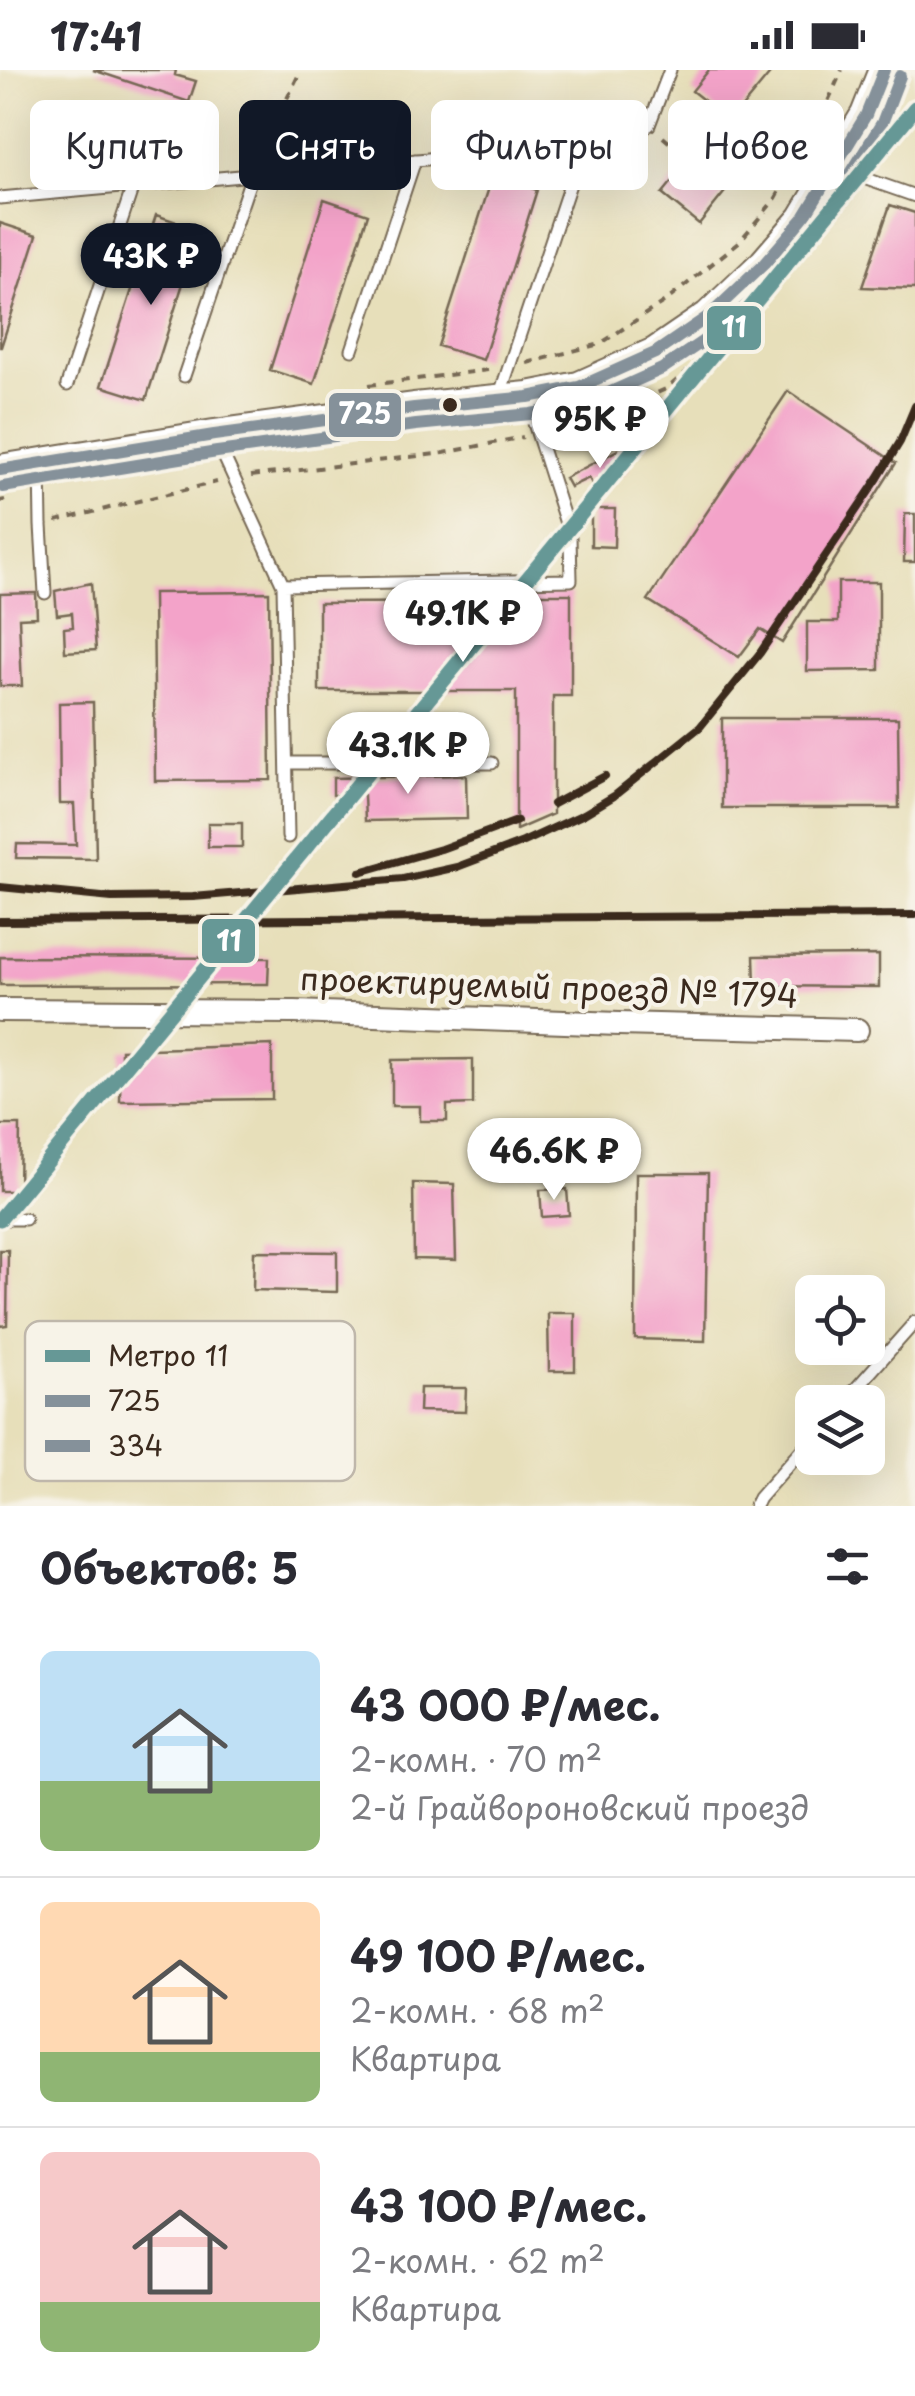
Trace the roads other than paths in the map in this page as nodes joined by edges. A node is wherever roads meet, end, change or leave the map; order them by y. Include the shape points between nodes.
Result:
1 (670, 70) edge
2 (884, 70) edge
3 (648, 126) edge
4 (844, 153) edge
5 (431, 158) edge
6 (411, 160) edge
7 (415, 160) junction
8 (844, 171) edge
9 (89, 190) edge
10 (132, 190) edge
11 (247, 190) edge
12 (568, 190) edge
13 (820, 190) edge
14 (915, 196) edge
15 (0, 198) edge
16 (352, 350) dead end
17 (184, 376) dead end
18 (67, 384) dead end
19 (528, 397) junction
20 (498, 402) junction
21 (214, 435) junction
22 (40, 463) junction
23 (2, 491) edge
24 (284, 586) junction
25 (45, 593) dead end
26 (287, 763) junction
27 (492, 763) dead end
28 (288, 836) dead end
29 (0, 1010) edge
30 (856, 1030) dead end
31 (0, 1219) edge
32 (25, 1219) dead end
33 (915, 1322) edge
34 (859, 1385) edge
35 (795, 1457) edge
36 (755, 1506) edge

1 - 3 lane
2 - 4 main road
5 - 7 lane
6 - 7 lane
7 - 16 lane
8 - 14 lane
9 - 15 lane
10 - 18 lane
11 - 17 lane
12 - 20 lane
13 - 19 main road via 764,264 709,316 655,353 579,388
19 - 20 main road
19 - 24 lane via 570,536 570,580
20 - 21 main road
21 - 22 main road
21 - 24 lane
22 - 23 main road
22 - 25 lane
24 - 26 lane
26 - 27 lane
26 - 28 lane
29 - 30 street, проектируемый проезд № 1794
31 - 32 lane
33 - 34 lane
35 - 36 lane

